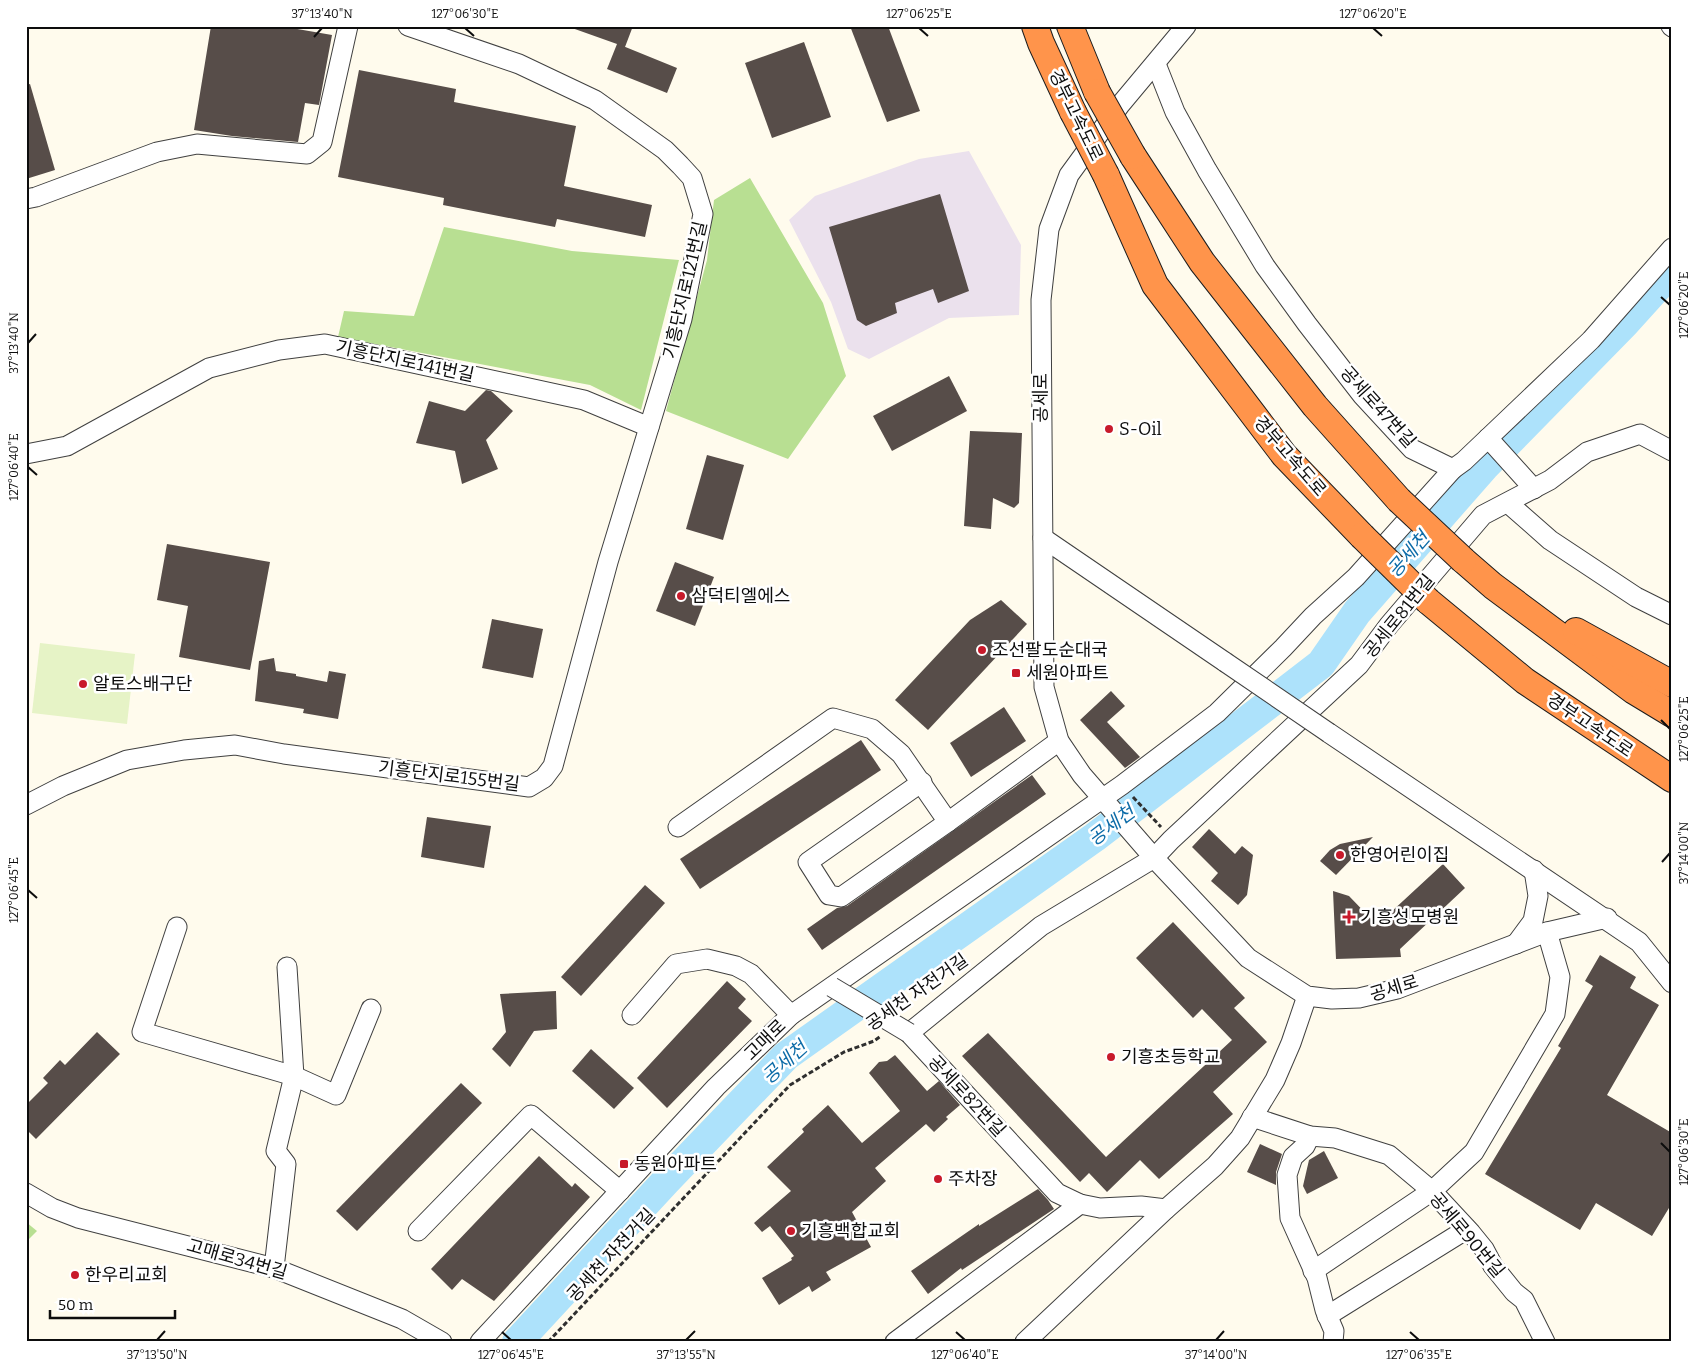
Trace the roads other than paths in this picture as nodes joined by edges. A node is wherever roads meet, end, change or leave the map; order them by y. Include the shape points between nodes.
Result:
1 (348, 26) edge
2 (408, 26) edge
3 (1035, 26) edge
4 (1070, 26) edge
5 (1186, 26) edge
6 (1156, 64) junction
7 (26, 200) edge
8 (1672, 248) edge
9 (649, 426) junction
10 (1489, 438) junction
11 (1672, 451) edge
12 (26, 454) edge
13 (1453, 470) junction
14 (1533, 488) junction
15 (1508, 503) junction
16 (1043, 538) junction
17 (1493, 586) junction
18 (1672, 614) edge
19 (1672, 684) edge
20 (1672, 714) edge
21 (1059, 741) junction
22 (1672, 779) edge
23 (922, 782) junction
24 (1102, 798) junction
25 (26, 805) edge
26 (948, 822) junction
27 (678, 827) dead end
28 (1148, 850) junction
29 (1534, 870) junction
30 (1606, 918) junction
31 (177, 927) dead end
32 (1547, 932) junction
33 (1515, 945) junction
34 (287, 967) dead end
35 (1672, 982) edge
36 (832, 987) junction
37 (1307, 996) junction
38 (371, 1009) dead end
39 (632, 1015) dead end
40 (791, 1015) junction
41 (909, 1033) junction
42 (294, 1076) junction
43 (1252, 1118) junction
44 (1310, 1136) junction
45 (620, 1191) junction
46 (1432, 1191) junction
47 (26, 1194) edge
48 (1080, 1204) junction
49 (1166, 1209) junction
50 (1468, 1229) junction
51 (418, 1231) dead end
52 (274, 1268) junction
53 (1313, 1271) junction
54 (1327, 1316) junction
55 (442, 1342) edge
56 (480, 1342) edge
57 (895, 1342) edge
58 (1024, 1342) edge
59 (1334, 1342) edge
60 (1545, 1342) edge

1 - 7 street via 322,142 307,154 197,144 156,152
2 - 9 street, 기흥단지로121번길 via 519,64 595,100 665,150 692,178 703,214 682,319
3 - 22 highway, 경부고속도로, bridge via 1155,285 1284,455 1428,601 1525,681
4 - 17 highway, 경부고속도로, bridge via 1097,92 1133,156 1202,262 1315,406 1400,500
5 - 6 street, 공세로
6 - 13 street, 공세로47번길 via 1175,112 1207,170 1265,266 1302,317 1362,395 1412,448
6 - 16 street, 공세로 via 1120,105 1069,175 1049,229 1041,300
8 - 10 street via 1591,340
9 - 12 street, 기흥단지로141번길 via 584,400 325,344 280,350 209,368 67,446
9 - 25 street, 기흥단지로155번길 via 608,562 553,766 544,778 529,787 510,785 236,745 127,760 62,786
10 - 13 street
10 - 14 street
11 - 14 street, 공세로81번길 via 1640,434 1587,452 1550,480
13 - 24 street, 고매로 via 1356,577 1216,713
14 - 15 street, 공세로81번길
15 - 18 street via 1550,540 1636,597
15 - 28 street, 공세로81번길 via 1483,515 1359,665 1170,840
16 - 21 street, 공세로 via 1044,687
16 - 29 street, bridge
17 - 19 highway
17 - 20 highway, 경부고속도로 via 1634,691
21 - 24 street, 공세로
21 - 26 street
23 - 26 street
23 - 26 street via 808,862 829,895 841,897
23 - 27 street via 901,754 872,729 833,718
24 - 28 street, 공세로
24 - 36 street, 고매로
28 - 37 street, 공세로 via 1248,958
28 - 41 street via 1041,926
29 - 30 street
29 - 33 street via 1538,896 1533,921
30 - 32 street, 공세로
30 - 35 street via 1639,942
31 - 42 street via 142,1032
32 - 33 street, 공세로
32 - 46 street via 1560,978 1555,1014 1474,1152
33 - 37 street, 공세로 via 1397,989 1359,998
34 - 42 street
36 - 40 street, 고매로
36 - 41 street, 공세로82번길, bridge
37 - 43 street via 1291,1043
38 - 42 street via 336,1095
39 - 40 street via 676,964 707,959 736,966 751,974
40 - 45 street, 고매로 via 716,1087
41 - 48 street, 공세로82번길 via 1057,1193
42 - 52 street via 276,1151 286,1164
43 - 44 street, 공세로90번길
43 - 49 street via 1240,1138 1215,1166
44 - 46 street, 공세로90번길 via 1335,1138 1389,1155
44 - 53 street via 1293,1157 1287,1184 1290,1218
45 - 51 street via 531,1115
45 - 56 street, 고매로
46 - 50 street, 공세로90번길
46 - 53 street
47 - 52 street, 고매로34번길 via 78,1218
48 - 49 street, 공세로82번길 via 1100,1208 1141,1206
48 - 57 street
49 - 58 street
50 - 54 street
50 - 60 street, 공세로90번길 via 1493,1266 1524,1300
52 - 55 street, 고매로34번길 via 402,1319
53 - 54 street
54 - 59 street via 1334,1332

